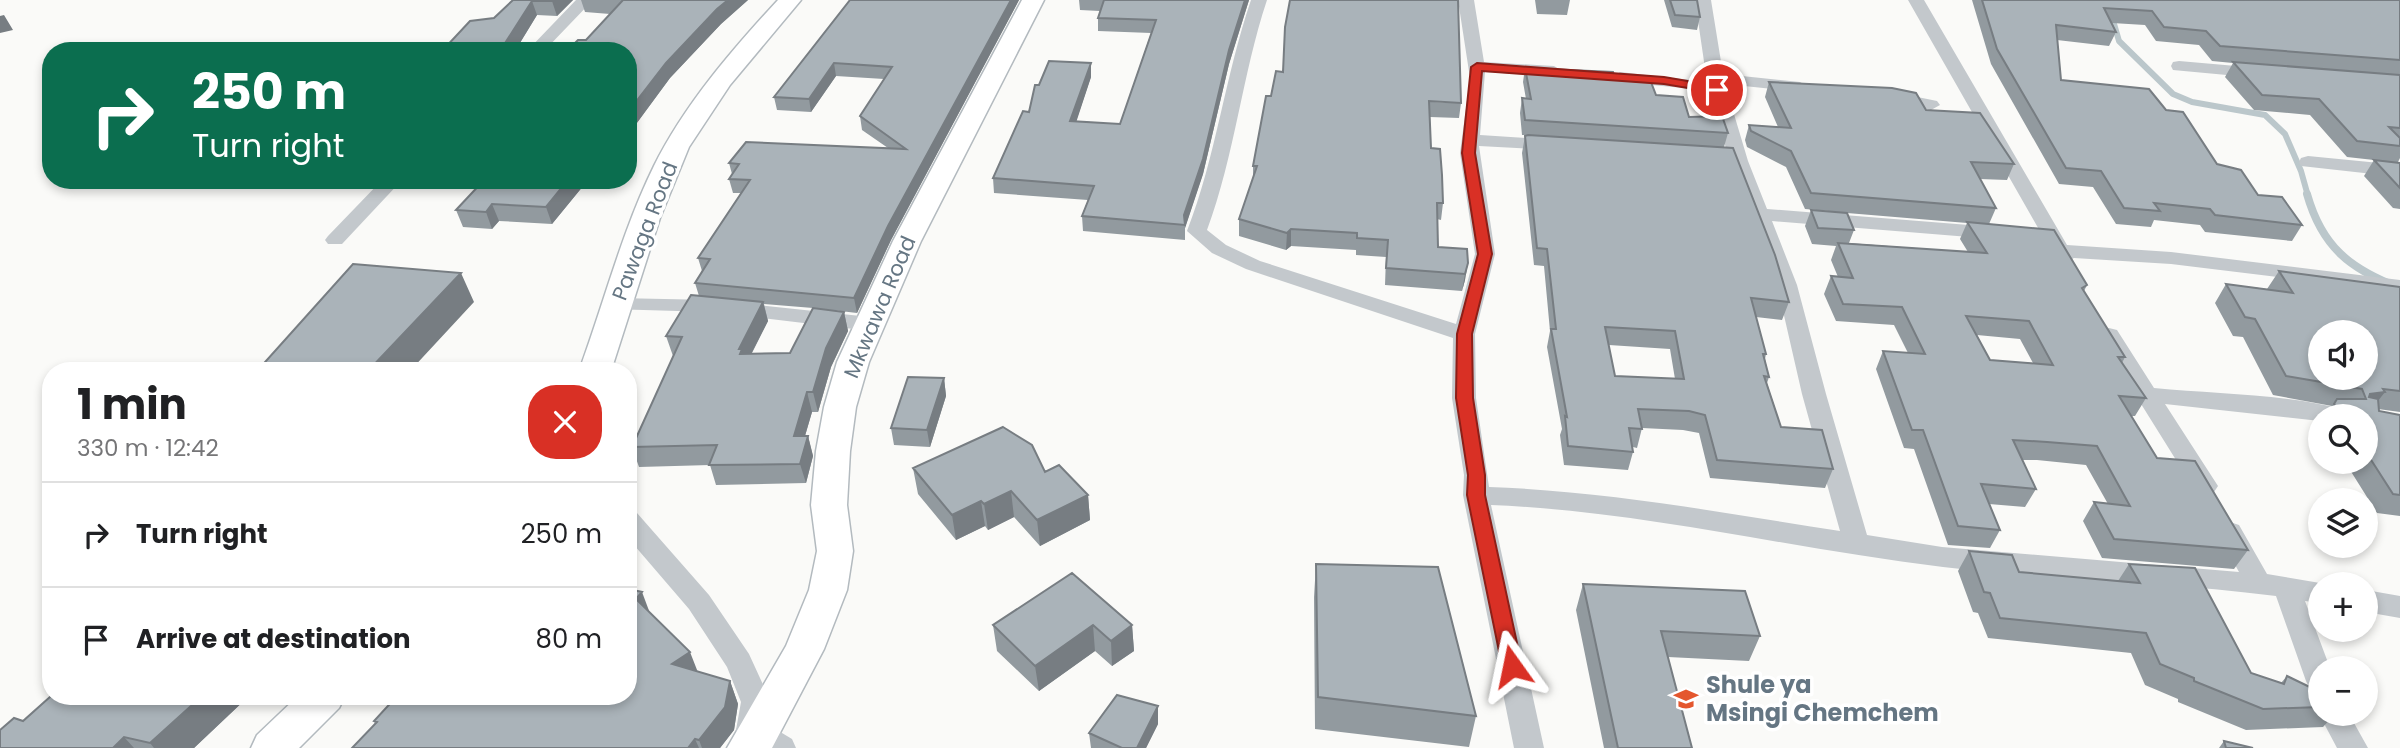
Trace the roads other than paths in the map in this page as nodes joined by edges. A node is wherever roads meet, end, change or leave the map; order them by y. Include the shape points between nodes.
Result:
1 (585, 0) edge
2 (790, 0) edge
3 (1033, 0) edge
4 (1259, 0) edge
5 (1466, 0) edge
6 (1703, 0) edge
7 (1916, 0) edge
8 (544, 42) edge
9 (2179, 66) dead end
10 (1477, 67) junction
11 (1574, 73) edge
12 (2281, 74) edge
13 (1600, 75) edge
14 (1716, 84) junction
15 (1819, 89) edge
16 (1877, 95) edge
17 (1931, 105) dead end
18 (1470, 139) junction
19 (1577, 147) edge
20 (2308, 162) dead end
21 (2400, 171) edge
22 (384, 189) edge
23 (1760, 214) junction
24 (335, 240) dead end
25 (2057, 244) junction
26 (2072, 270) edge
27 (2400, 286) edge
28 (617, 304) junction
29 (2097, 315) edge
30 (870, 324) junction
31 (1464, 334) junction
32 (598, 362) edge
33 (2147, 395) junction
34 (2308, 411) edge
35 (1476, 495) junction
36 (637, 530) edge
37 (1856, 542) junction
38 (2272, 586) junction
39 (2308, 591) edge
40 (2378, 603) edge
41 (2400, 607) edge
42 (2308, 657) edge
43 (316, 705) edge
44 (2341, 726) edge
45 (759, 744) edge
46 (272, 748) edge
47 (1529, 748) edge
48 (2353, 748) edge

1 - 8 street
2 - 28 street, Pawaga Road via 717,89 667,167
3 - 30 street, Mkwawa Road via 907,242
4 - 31 street via 1210,197 1196,231 1219,249 1253,265
5 - 10 street
6 - 14 street
7 - 25 street
9 - 12 street
10 - 11 street
10 - 18 street
13 - 14 street
14 - 15 street
14 - 23 street via 1731,157
16 - 17 street
18 - 19 street
18 - 31 street via 1468,153 1485,254
20 - 21 street
22 - 24 street
23 - 25 street via 2018,235
23 - 37 street via 1787,285
25 - 26 street
25 - 27 street
28 - 30 street via 712,306
28 - 32 street, Pawaga Road
29 - 33 street
30 - 45 street, Mkwawa Road via 853,362 833,451 829,505 835,551 828,590
31 - 35 street via 1464,398
33 - 34 street
33 - 38 street
35 - 37 street via 1548,498
35 - 47 street
36 - 45 street via 699,602 739,662 756,702
37 - 38 street via 1942,557
38 - 39 street
38 - 42 street
40 - 41 street
43 - 46 street
44 - 48 street

